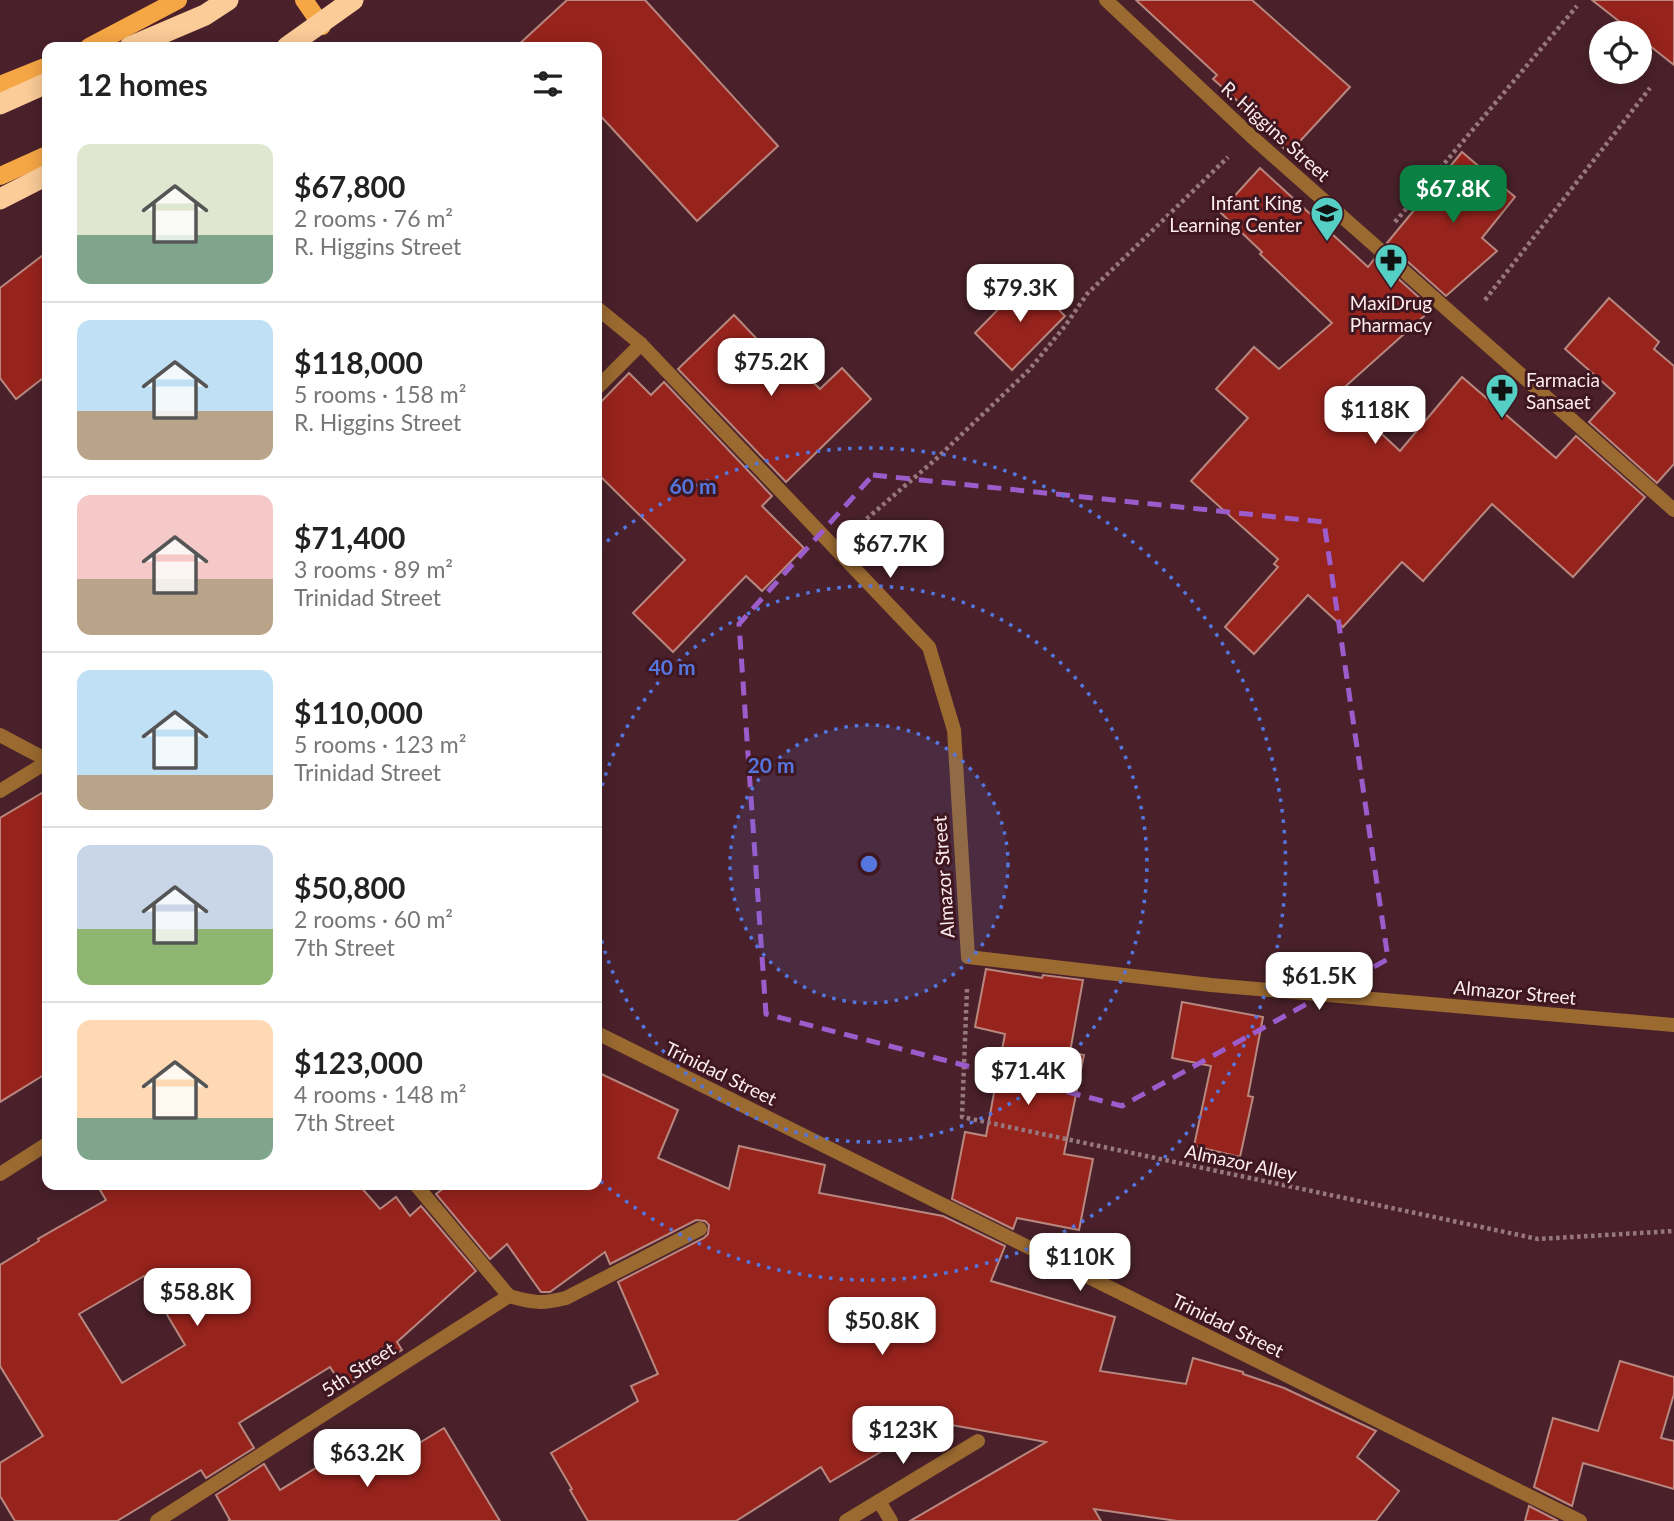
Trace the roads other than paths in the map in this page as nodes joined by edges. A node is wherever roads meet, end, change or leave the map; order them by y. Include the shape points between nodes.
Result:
1 (177, 0) edge
2 (228, 0) edge
3 (304, 0) edge
4 (356, 0) edge
5 (1106, 0) edge
6 (323, 26) junction
7 (98, 42) edge
8 (142, 42) edge
9 (288, 42) edge
10 (294, 42) edge
11 (42, 68) edge
12 (0, 85) edge
13 (42, 85) edge
14 (0, 104) edge
15 (39, 169) edge
16 (0, 176) edge
17 (0, 199) edge
18 (602, 312) edge
19 (641, 344) junction
20 (602, 383) edge
21 (1674, 510) edge
22 (0, 735) edge
23 (42, 758) edge
24 (42, 764) edge
25 (0, 792) edge
26 (1674, 1025) edge
27 (602, 1035) edge
28 (42, 1147) edge
29 (0, 1174) edge
30 (420, 1190) edge
31 (700, 1229) dead end
32 (509, 1296) junction
33 (978, 1441) dead end
34 (879, 1501) junction
35 (157, 1521) edge
36 (846, 1521) edge
37 (891, 1521) edge
38 (1580, 1521) edge

1 - 7 main road
2 - 8 highway
3 - 6 main road
4 - 6 main road
4 - 10 highway, bridge
5 - 21 street, R. Higgins Street via 1251,136
6 - 9 main road
11 - 12 main road
13 - 14 highway
15 - 16 main road
15 - 17 highway, bridge
18 - 19 street, Almazor Street
19 - 20 street
19 - 26 street, Almazor Street via 929,647 954,730 968,957 1211,985
22 - 23 street
24 - 25 street
27 - 38 street, Trinidad Street
28 - 29 street
30 - 32 street
31 - 32 street via 566,1298 545,1304
32 - 35 street, 5th Street
33 - 34 street
34 - 36 street
34 - 37 street

